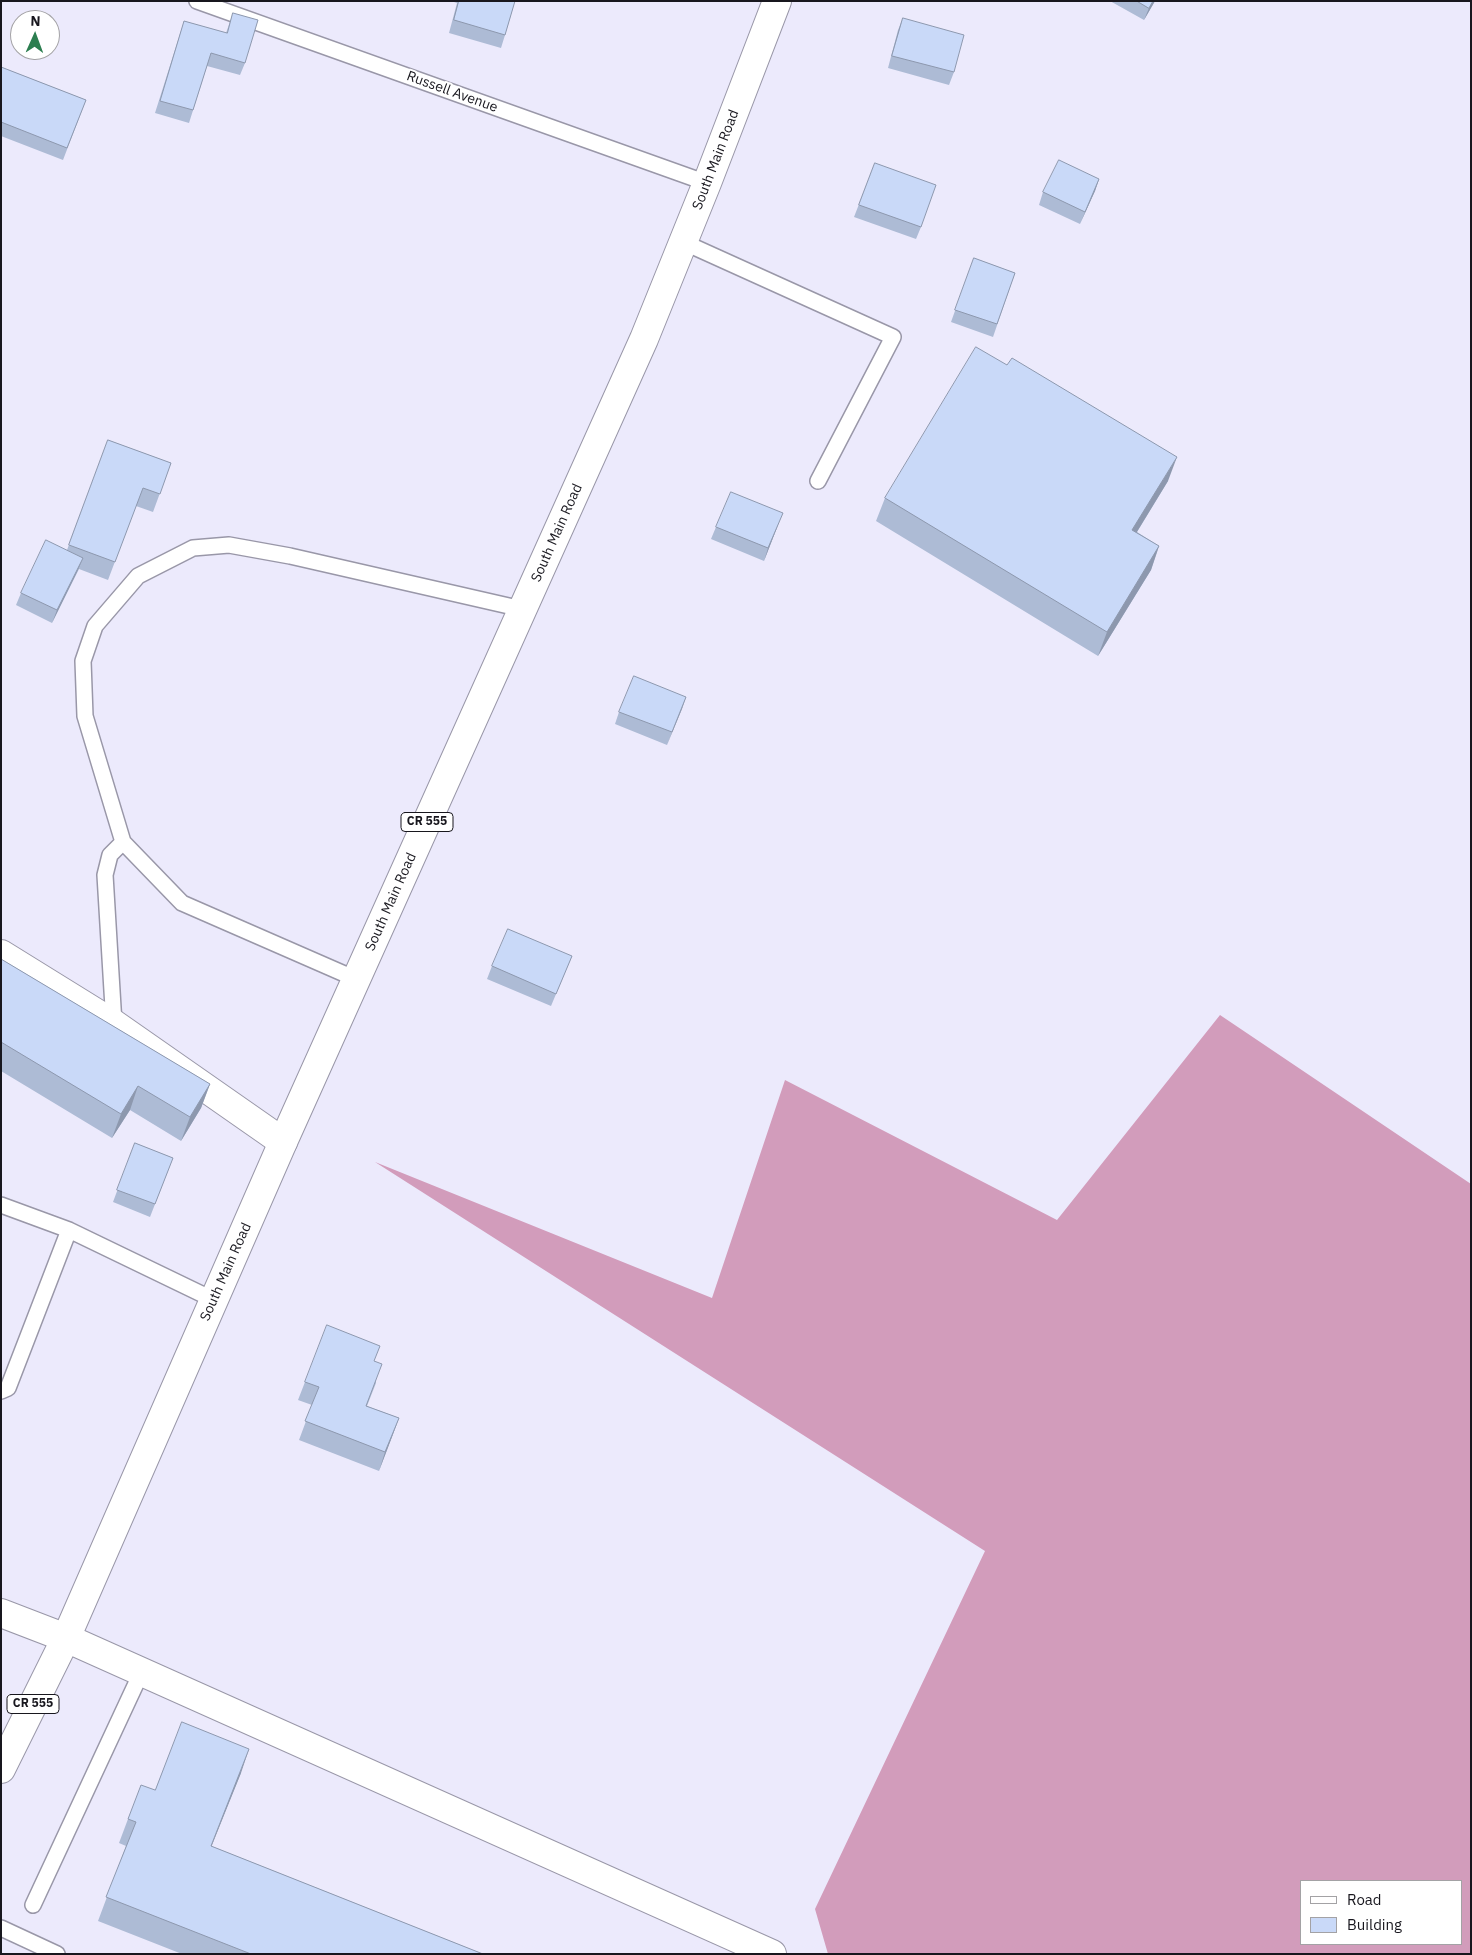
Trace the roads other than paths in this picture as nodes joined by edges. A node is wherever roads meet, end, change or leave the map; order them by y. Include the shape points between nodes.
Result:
1 (197, 1) edge
2 (777, 1) edge
3 (707, 183) junction
4 (683, 242) junction
5 (818, 481) dead end
6 (522, 609) junction
7 (123, 842) junction
8 (1, 954) edge
9 (356, 979) junction
10 (114, 1024) junction
11 (283, 1142) junction
12 (1, 1206) edge
13 (70, 1230) junction
14 (214, 1300) junction
15 (1, 1390) edge
16 (1, 1613) edge
17 (66, 1638) junction
18 (141, 1673) junction
19 (1, 1769) edge
20 (33, 1905) dead end
21 (1, 1928) edge
22 (57, 1954) edge
23 (772, 1954) edge

1 - 3 lane, Russell Avenue
2 - 3 main road, South Main Road / CR 555
3 - 4 main road, South Main Road / CR 555
4 - 5 lane via 893,337
4 - 6 main road, South Main Road / CR 555 via 644,339
6 - 7 lane via 290,556 229,546 193,548 138,576 95,626 83,661 85,716
6 - 9 main road, South Main Road / CR 555
7 - 9 lane via 182,903
7 - 10 lane via 110,855 105,875
8 - 10 main road
9 - 11 main road, South Main Road / CR 555
10 - 11 main road
11 - 14 main road, South Main Road / CR 555
12 - 13 lane
13 - 14 lane
13 - 15 lane via 8,1388
14 - 17 main road, South Main Road / CR 555
16 - 17 main road
17 - 18 main road
17 - 19 main road, South Main Road / CR 555
18 - 20 lane
18 - 23 main road
21 - 22 lane

